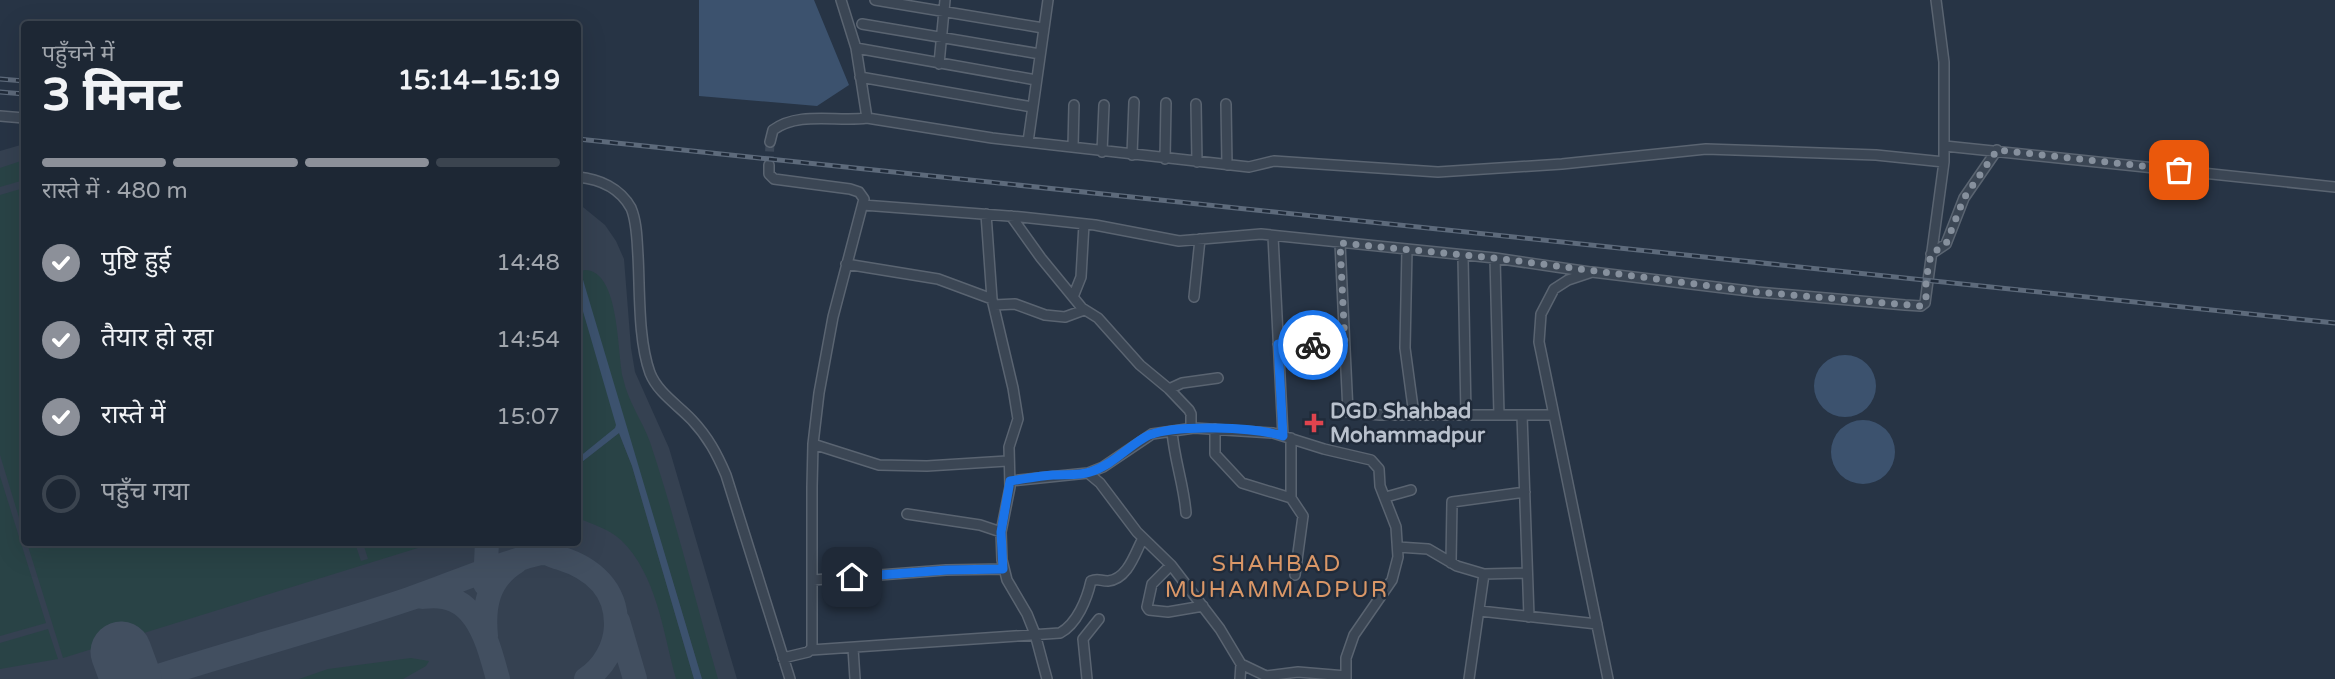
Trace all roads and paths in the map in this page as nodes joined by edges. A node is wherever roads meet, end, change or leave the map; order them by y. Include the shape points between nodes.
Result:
1 (841, 0) edge
2 (875, 0) edge
3 (945, 0) edge
4 (1046, 0) edge
5 (1936, 0) edge
6 (944, 12) junction
7 (862, 24) dead end
8 (1044, 28) junction
9 (942, 38) junction
10 (856, 48) junction
11 (1040, 54) junction
12 (939, 64) junction
13 (860, 77) junction
14 (1036, 80) junction
15 (1134, 102) dead end
16 (1166, 103) dead end
17 (1196, 104) dead end
18 (1226, 104) dead end
19 (1074, 105) dead end
20 (1104, 105) dead end
21 (1032, 107) junction
22 (0, 116) edge
23 (21, 118) edge
24 (867, 118) junction
25 (770, 142) tunnel mouth
26 (1035, 142) junction
27 (1945, 146) junction
28 (1073, 147) junction
29 (1997, 150) junction
30 (1102, 152) junction
31 (1132, 155) junction
32 (1165, 159) junction
33 (1197, 162) junction
34 (1944, 162) junction
35 (768, 165) dead end
36 (1227, 165) junction
37 (581, 178) edge
38 (2335, 187) edge
39 (863, 205) junction
40 (986, 215) junction
41 (1011, 216) junction
42 (1084, 223) junction
43 (1273, 236) junction
44 (1200, 239) junction
45 (1340, 243) junction
46 (1407, 249) junction
47 (1931, 254) junction
48 (1463, 257) junction
49 (1495, 258) junction
50 (846, 264) junction
51 (1592, 272) junction
52 (1073, 297) junction
53 (1194, 297) dead end
54 (993, 302) junction
55 (1084, 310) junction
56 (1278, 344) junction
57 (1345, 346) junction
58 (1218, 378) dead end
59 (1169, 389) junction
60 (1414, 415) junction
61 (1466, 415) junction
62 (1499, 415) junction
63 (1522, 415) junction
64 (1553, 415) junction
65 (1191, 429) junction
66 (1215, 429) junction
67 (1172, 430) junction
68 (1287, 437) junction
69 (813, 444) junction
70 (1007, 461) junction
71 (1088, 473) junction
72 (1010, 481) junction
73 (1411, 490) dead end
74 (1525, 492) junction
75 (1386, 497) junction
76 (1291, 498) junction
77 (1186, 513) dead end
78 (907, 514) dead end
79 (1001, 532) junction
80 (1143, 538) junction
81 (1398, 547) junction
82 (1451, 563) junction
83 (1171, 565) junction
84 (1003, 569) junction
85 (1527, 573) junction
86 (1484, 574) junction
87 (1295, 575) dead end
88 (813, 580) junction
89 (1203, 606) junction
90 (1480, 611) junction
91 (1529, 617) junction
92 (1099, 619) dead end
93 (1597, 624) junction
94 (1035, 634) junction
95 (853, 648) junction
96 (811, 650) junction
97 (783, 658) junction
98 (1241, 664) junction
99 (1346, 677) edge
100 (790, 679) edge
101 (855, 679) edge
102 (1047, 679) edge
103 (1087, 679) edge
104 (1240, 679) edge
105 (1469, 679) edge
106 (1608, 679) edge

1 - 10 street
2 - 6 street
3 - 6 street
4 - 8 street
5 - 27 street via 1944,62
6 - 8 street
6 - 9 street
7 - 9 street
8 - 11 street
9 - 11 street
9 - 12 street
10 - 12 street
10 - 13 street
11 - 14 street
12 - 14 street
13 - 21 street
13 - 24 street
14 - 21 street
15 - 31 street
16 - 32 street
17 - 33 street
18 - 36 street
19 - 28 street
20 - 30 street
21 - 26 street
22 - 23 street
24 - 25 street via 784,122 773,130
24 - 26 street
26 - 28 street
27 - 29 street
27 - 34 street
28 - 30 street
29 - 38 street
29 - 47 street via 1964,198 1946,244
30 - 31 street
31 - 32 street
32 - 33 street
33 - 36 street
34 - 36 street via 1706,149 1438,172 1274,162
34 - 47 street
35 - 39 street via 775,179 859,192
37 - 97 street via 616,191 632,210 650,373 712,444 726,475
39 - 40 street
39 - 50 street
40 - 41 street
40 - 54 street
41 - 42 street
41 - 52 street
42 - 44 street via 1172,240
42 - 52 street via 1081,277
43 - 44 street
43 - 45 street
43 - 56 street
44 - 53 street
45 - 46 street
45 - 57 street
46 - 48 street
46 - 60 street via 1405,348
47 - 51 street via 1926,300 1921,306
48 - 49 street
48 - 61 street
49 - 51 street
49 - 62 street
50 - 54 street via 938,279
50 - 69 street via 818,393
51 - 64 street via 1554,289 1541,314 1539,342
52 - 55 street
54 - 55 street via 1065,317
54 - 70 street via 1018,419
55 - 59 street via 1098,318 1140,365
56 - 57 street
56 - 68 street
57 - 60 street via 1348,412
58 - 59 street
59 - 65 street via 1190,412
60 - 61 street
61 - 62 street
62 - 63 street
63 - 64 street
63 - 74 street
64 - 93 street
65 - 66 street
65 - 67 street
66 - 68 street
66 - 76 street via 1215,454 1240,481
67 - 71 street via 1152,434
67 - 77 street
68 - 75 street via 1371,460 1379,469
68 - 76 street
69 - 70 street via 879,465
69 - 88 street
70 - 72 street
71 - 72 street
71 - 80 street
72 - 79 street
73 - 75 street
74 - 82 street via 1452,502
74 - 85 street
75 - 81 street
76 - 87 street via 1303,516
78 - 79 street
79 - 84 street
80 - 83 street
80 - 94 street via 1124,572 1110,580 1091,581 1079,612 1064,632
81 - 82 street via 1428,549
81 - 99 street via 1396,573 1354,635 1346,658
82 - 86 street
83 - 89 street
83 - 89 street via 1152,584 1149,610
84 - 88 street
84 - 94 street
85 - 86 street
85 - 91 street
86 - 90 street
88 - 96 street
89 - 98 street
90 - 91 street
90 - 105 street
91 - 93 street
92 - 103 street via 1083,639
93 - 106 street
94 - 95 street
94 - 102 street
95 - 96 street
95 - 101 street
96 - 97 street
97 - 100 street
98 - 99 street via 1266,676 1298,672
98 - 104 street

